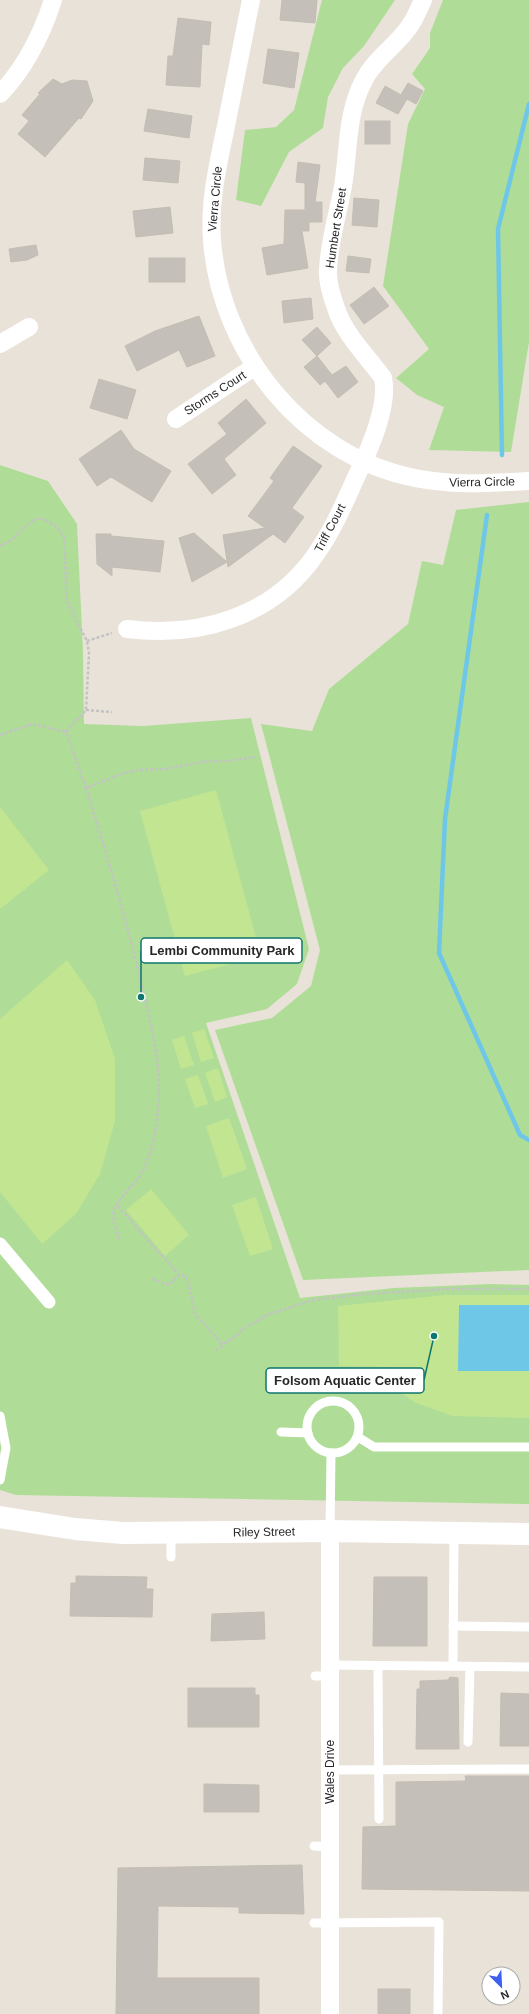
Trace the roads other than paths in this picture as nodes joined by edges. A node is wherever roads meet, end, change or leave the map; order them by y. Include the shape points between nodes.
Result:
1 (54, 0) edge
2 (251, 0) edge
3 (424, 0) edge
4 (0, 94) edge
5 (29, 327) dead end
6 (0, 344) edge
7 (254, 367) junction
8 (176, 419) dead end
9 (364, 460) junction
10 (529, 481) edge
11 (127, 629) road end
12 (0, 1244) edge
13 (49, 1302) dead end
14 (0, 1416) edge
15 (281, 1432) dead end
16 (308, 1433) junction
17 (358, 1437) junction
18 (529, 1447) edge
19 (332, 1453) junction
20 (0, 1480) edge
21 (0, 1516) edge
22 (330, 1531) junction
23 (171, 1532) junction
24 (454, 1533) junction
25 (529, 1534) edge
26 (171, 1557) dead end
27 (453, 1626) junction
28 (529, 1627) edge
29 (378, 1666) junction
30 (453, 1666) junction
31 (470, 1667) junction
32 (529, 1667) edge
33 (325, 1672) junction
34 (468, 1742) dead end
35 (378, 1769) junction
36 (529, 1769) edge
37 (330, 1770) junction
38 (379, 1819) dead end
39 (322, 1923) junction
40 (330, 2014) edge
41 (438, 2014) edge

1 - 4 street via 33,48 20,70
2 - 7 street, Vierra Circle via 214,186 212,240 225,307
3 - 9 street, Humbert Street via 411,25 364,79 356,100 347,134 343,185 331,245 328,271 336,310 345,327 383,378 385,388 384,403
5 - 6 street
7 - 8 street, Storms Court
7 - 9 street, Vierra Circle via 297,417 341,449
9 - 10 street, Vierra Circle via 406,476 440,482 467,484
9 - 11 street, Triff Court via 330,533 316,555 298,576 278,593 256,608 206,627 180,632
12 - 13 street
14 - 20 lane via 6,1448
15 - 16 lane
16 - 17 lane via 308,1420 315,1408 331,1401 340,1402 351,1408 358,1419
16 - 19 lane via 316,1447
17 - 18 lane via 374,1447
17 - 19 lane via 347,1449
19 - 22 lane
21 - 23 main road, Riley Street via 74,1529 123,1533
22 - 23 main road, Riley Street
22 - 24 main road, Riley Street
22 - 33 street, Wales Drive
23 - 26 lane
24 - 25 main road, Riley Street
24 - 27 lane
27 - 28 lane
27 - 30 lane
29 - 30 lane
29 - 33 lane
29 - 35 lane
30 - 31 lane
31 - 32 lane
31 - 34 lane
33 - 37 street, Wales Drive
35 - 36 lane
35 - 37 lane
35 - 38 lane
37 - 39 street, Wales Drive via 322,1847
39 - 40 street, Wales Drive
39 - 41 lane via 439,1922

